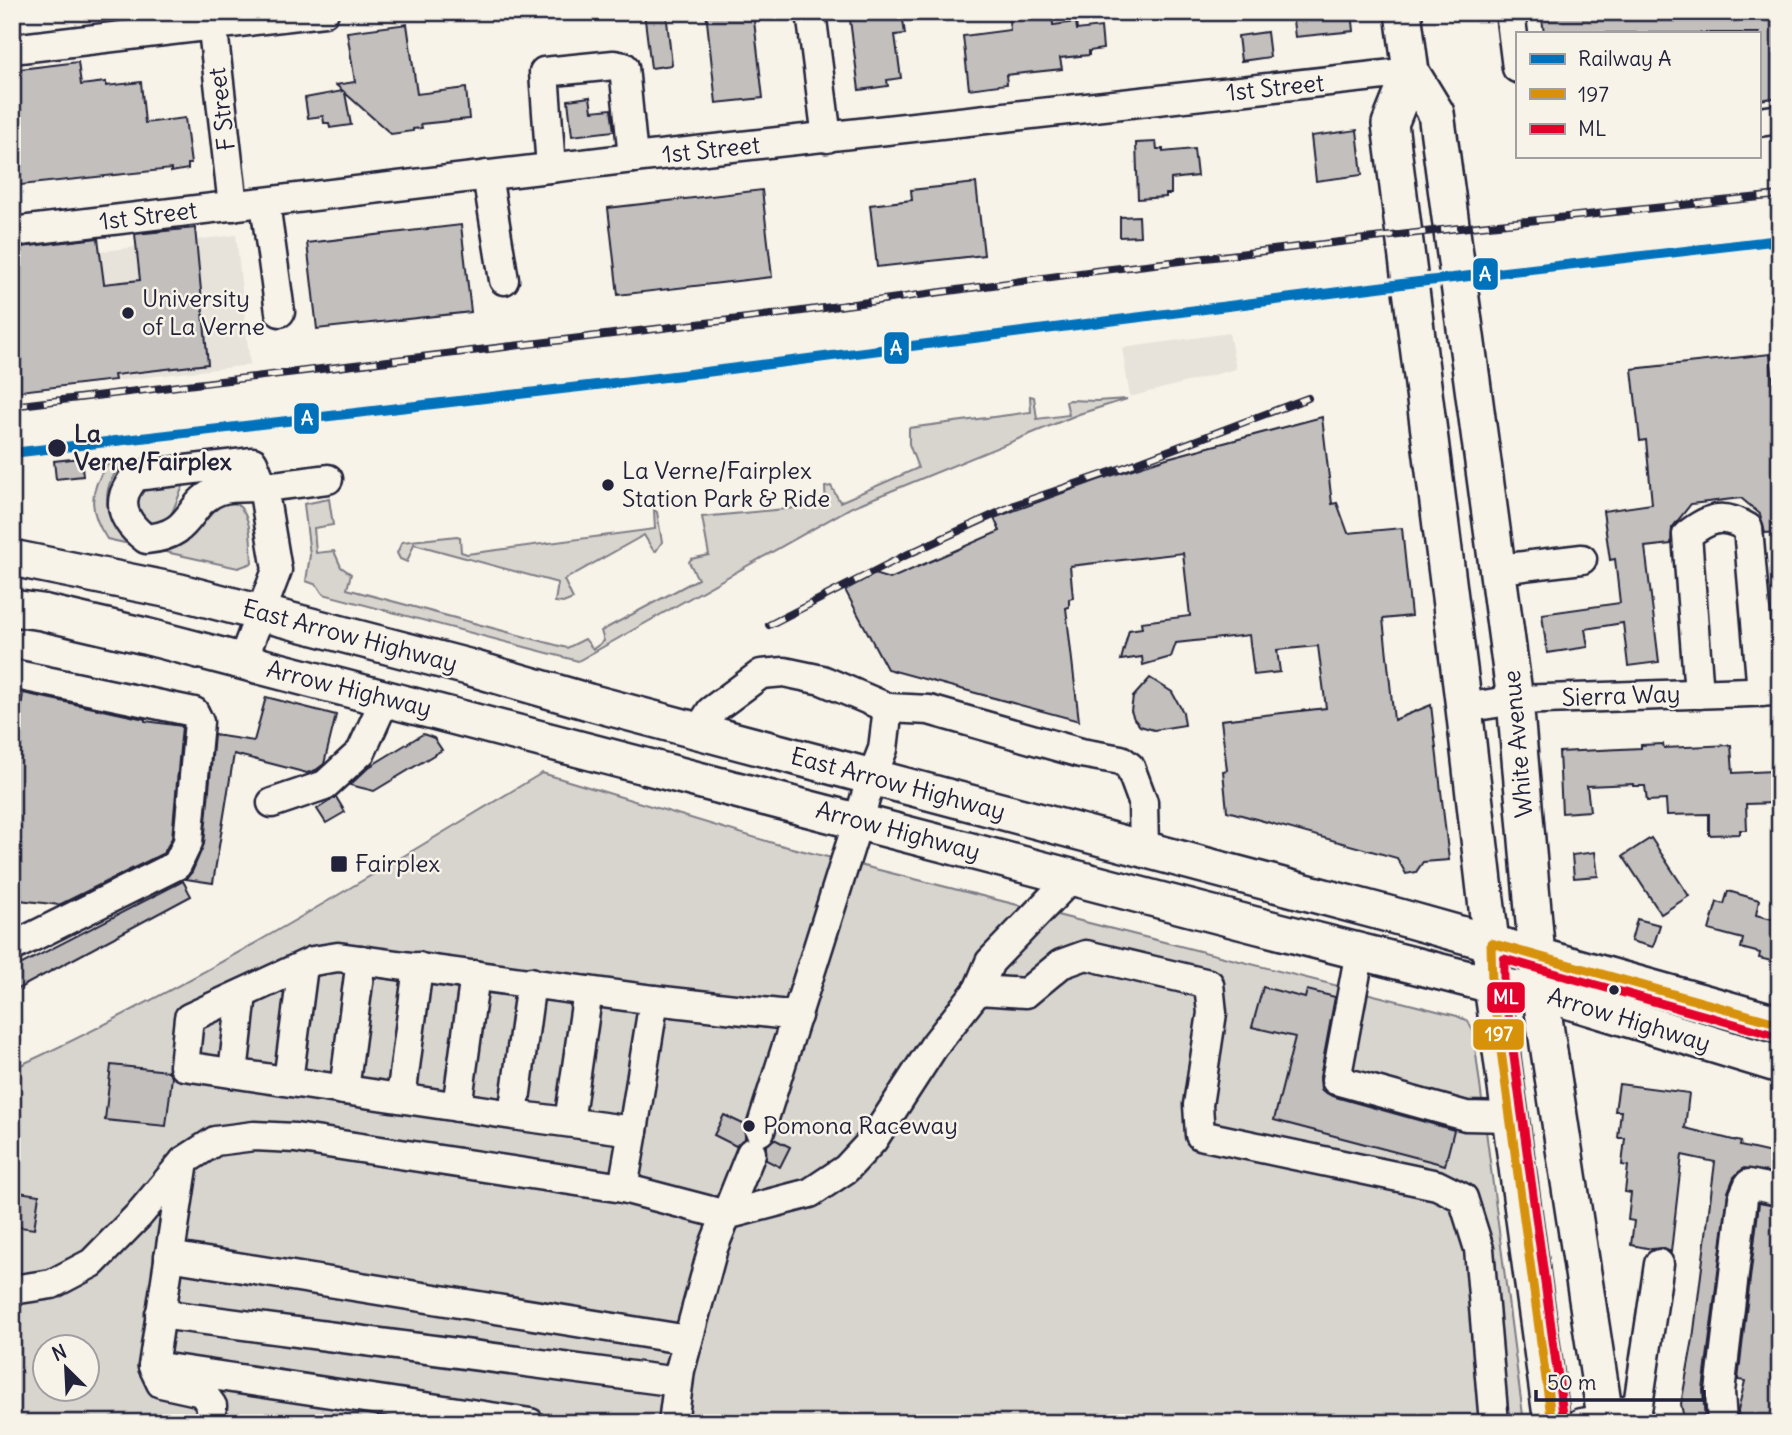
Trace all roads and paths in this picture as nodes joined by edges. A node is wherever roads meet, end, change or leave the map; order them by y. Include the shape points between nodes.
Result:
1 (324, 12) edge
2 (811, 12) edge
3 (1403, 12) edge
4 (1510, 12) edge
5 (212, 19) edge
6 (12, 49) edge
7 (1516, 60) edge
8 (1410, 72) junction
9 (1780, 119) edge
10 (1760, 121) edge
11 (827, 138) junction
12 (632, 158) junction
13 (551, 168) junction
14 (487, 175) junction
15 (265, 203) junction
16 (233, 206) junction
17 (12, 232) edge
18 (504, 280) dead end
19 (280, 312) dead end
20 (328, 479) dead end
21 (263, 487) junction
22 (12, 558) edge
23 (1582, 559) dead end
24 (1499, 569) junction
25 (12, 608) edge
26 (260, 612) junction
27 (242, 662) junction
28 (12, 674) edge
29 (1771, 692) edge
30 (1699, 694) junction
31 (385, 699) junction
32 (1516, 700) junction
33 (888, 708) junction
34 (1464, 708) junction
35 (699, 730) junction
36 (872, 777) junction
37 (272, 803) dead end
38 (859, 821) junction
39 (1144, 849) junction
40 (1072, 877) junction
41 (1492, 943) junction
42 (12, 947) edge
43 (1360, 951) junction
44 (1535, 955) junction
45 (361, 960) junction
46 (303, 966) junction
47 (418, 967) junction
48 (475, 975) junction
49 (531, 982) junction
50 (1492, 985) junction
51 (978, 990) junction
52 (588, 991) junction
53 (1539, 992) junction
54 (242, 994) junction
55 (654, 1000) junction
56 (797, 1016) junction
57 (1780, 1024) edge
58 (1780, 1065) edge
59 (233, 1073) junction
60 (288, 1081) junction
61 (344, 1090) junction
62 (401, 1098) junction
63 (457, 1107) junction
64 (513, 1115) junction
65 (1510, 1117) junction
66 (569, 1122) junction
67 (633, 1131) junction
68 (184, 1161) junction
69 (623, 1188) junction
70 (1780, 1191) edge
71 (726, 1215) junction
72 (169, 1256) junction
73 (1659, 1264) dead end
74 (12, 1290) edge
75 (160, 1314) junction
76 (688, 1340) junction
77 (153, 1366) junction
78 (678, 1382) junction
79 (1598, 1422) edge
80 (209, 1423) edge
81 (530, 1423) edge
82 (673, 1423) edge
83 (1494, 1423) edge
84 (1552, 1423) edge
85 (1722, 1423) edge

1 - 5 street
2 - 11 street
3 - 8 main road, White Avenue
4 - 7 street
5 - 6 street
5 - 16 street, F Street
8 - 11 street, 1st Street
8 - 24 main road, White Avenue via 1436,113
8 - 34 main road, White Avenue via 1390,124
9 - 10 street
11 - 12 street, 1st Street
12 - 13 street, 1st Street
12 - 13 street via 624,67 544,72
13 - 14 street, 1st Street
14 - 15 street, 1st Street
14 - 18 street
15 - 16 street, 1st Street
15 - 19 street
16 - 17 street, 1st Street
20 - 21 street
21 - 21 street via 253,462 135,476 124,496 124,511 130,527 146,539 163,538 181,529 207,496 222,489
21 - 26 street via 277,570
22 - 26 main road, East Arrow Highway
23 - 24 street
24 - 32 main road, White Avenue
25 - 27 main road, Arrow Highway
26 - 27 street
26 - 35 main road, East Arrow Highway
27 - 31 main road, Arrow Highway
28 - 42 street via 194,712 199,722 188,842 177,865
29 - 30 street, Sierra Way
29 - 30 street via 1748,528 1717,518 1687,534
30 - 32 street, Sierra Way
31 - 37 street via 361,752 325,785
31 - 38 main road, Arrow Highway
32 - 34 street, Sierra Way
32 - 44 main road, White Avenue
33 - 35 street via 822,680 784,672 761,674 712,711
33 - 36 street via 883,749
33 - 39 street via 929,710 1121,760 1130,767 1143,802
34 - 41 main road, White Avenue
35 - 36 main road, East Arrow Highway
36 - 38 street
36 - 39 main road, East Arrow Highway
38 - 40 main road, Arrow Highway
38 - 56 street
39 - 41 main road, East Arrow Highway
40 - 43 main road, Arrow Highway
40 - 51 street via 990,962
41 - 44 main road, East Arrow Highway
41 - 50 main road, White Avenue
43 - 50 main road, Arrow Highway
43 - 65 street via 1336,1080 1466,1116
44 - 53 main road, White Avenue
44 - 57 main road, East Arrow Highway
45 - 46 street via 338,957
45 - 47 street
45 - 61 street
46 - 54 street
46 - 60 street
47 - 48 street
47 - 62 street
48 - 49 street
48 - 63 street
49 - 52 street
49 - 64 street
50 - 53 main road, Arrow Highway
50 - 65 main road, White Avenue
51 - 71 street via 934,1046 873,1140 846,1168 810,1193
51 - 83 street via 1026,993 1062,964 1086,955 1209,984 1212,1013 1198,1105 1200,1135 1437,1185 1464,1198 1479,1249
52 - 55 street
52 - 66 street
53 - 58 main road, Arrow Highway
53 - 79 main road, White Avenue
54 - 59 street
54 - 59 street via 189,1018 184,1066
55 - 56 street
55 - 67 street
56 - 71 street via 756,1142
59 - 60 street
60 - 61 street
61 - 62 street
62 - 63 street
63 - 64 street
64 - 66 street
65 - 84 main road, White Avenue
66 - 67 street
67 - 69 street
68 - 69 street via 215,1141 254,1136 295,1138
68 - 72 street
68 - 74 street via 92,1263 52,1283
69 - 71 street
70 - 85 street via 1749,1184 1743,1198 1720,1392
71 - 76 street
72 - 75 street
72 - 76 street
73 - 79 street via 1638,1405
75 - 77 street
75 - 78 street
76 - 78 street
77 - 80 street via 161,1383 202,1392 212,1406
77 - 81 street
78 - 82 street

